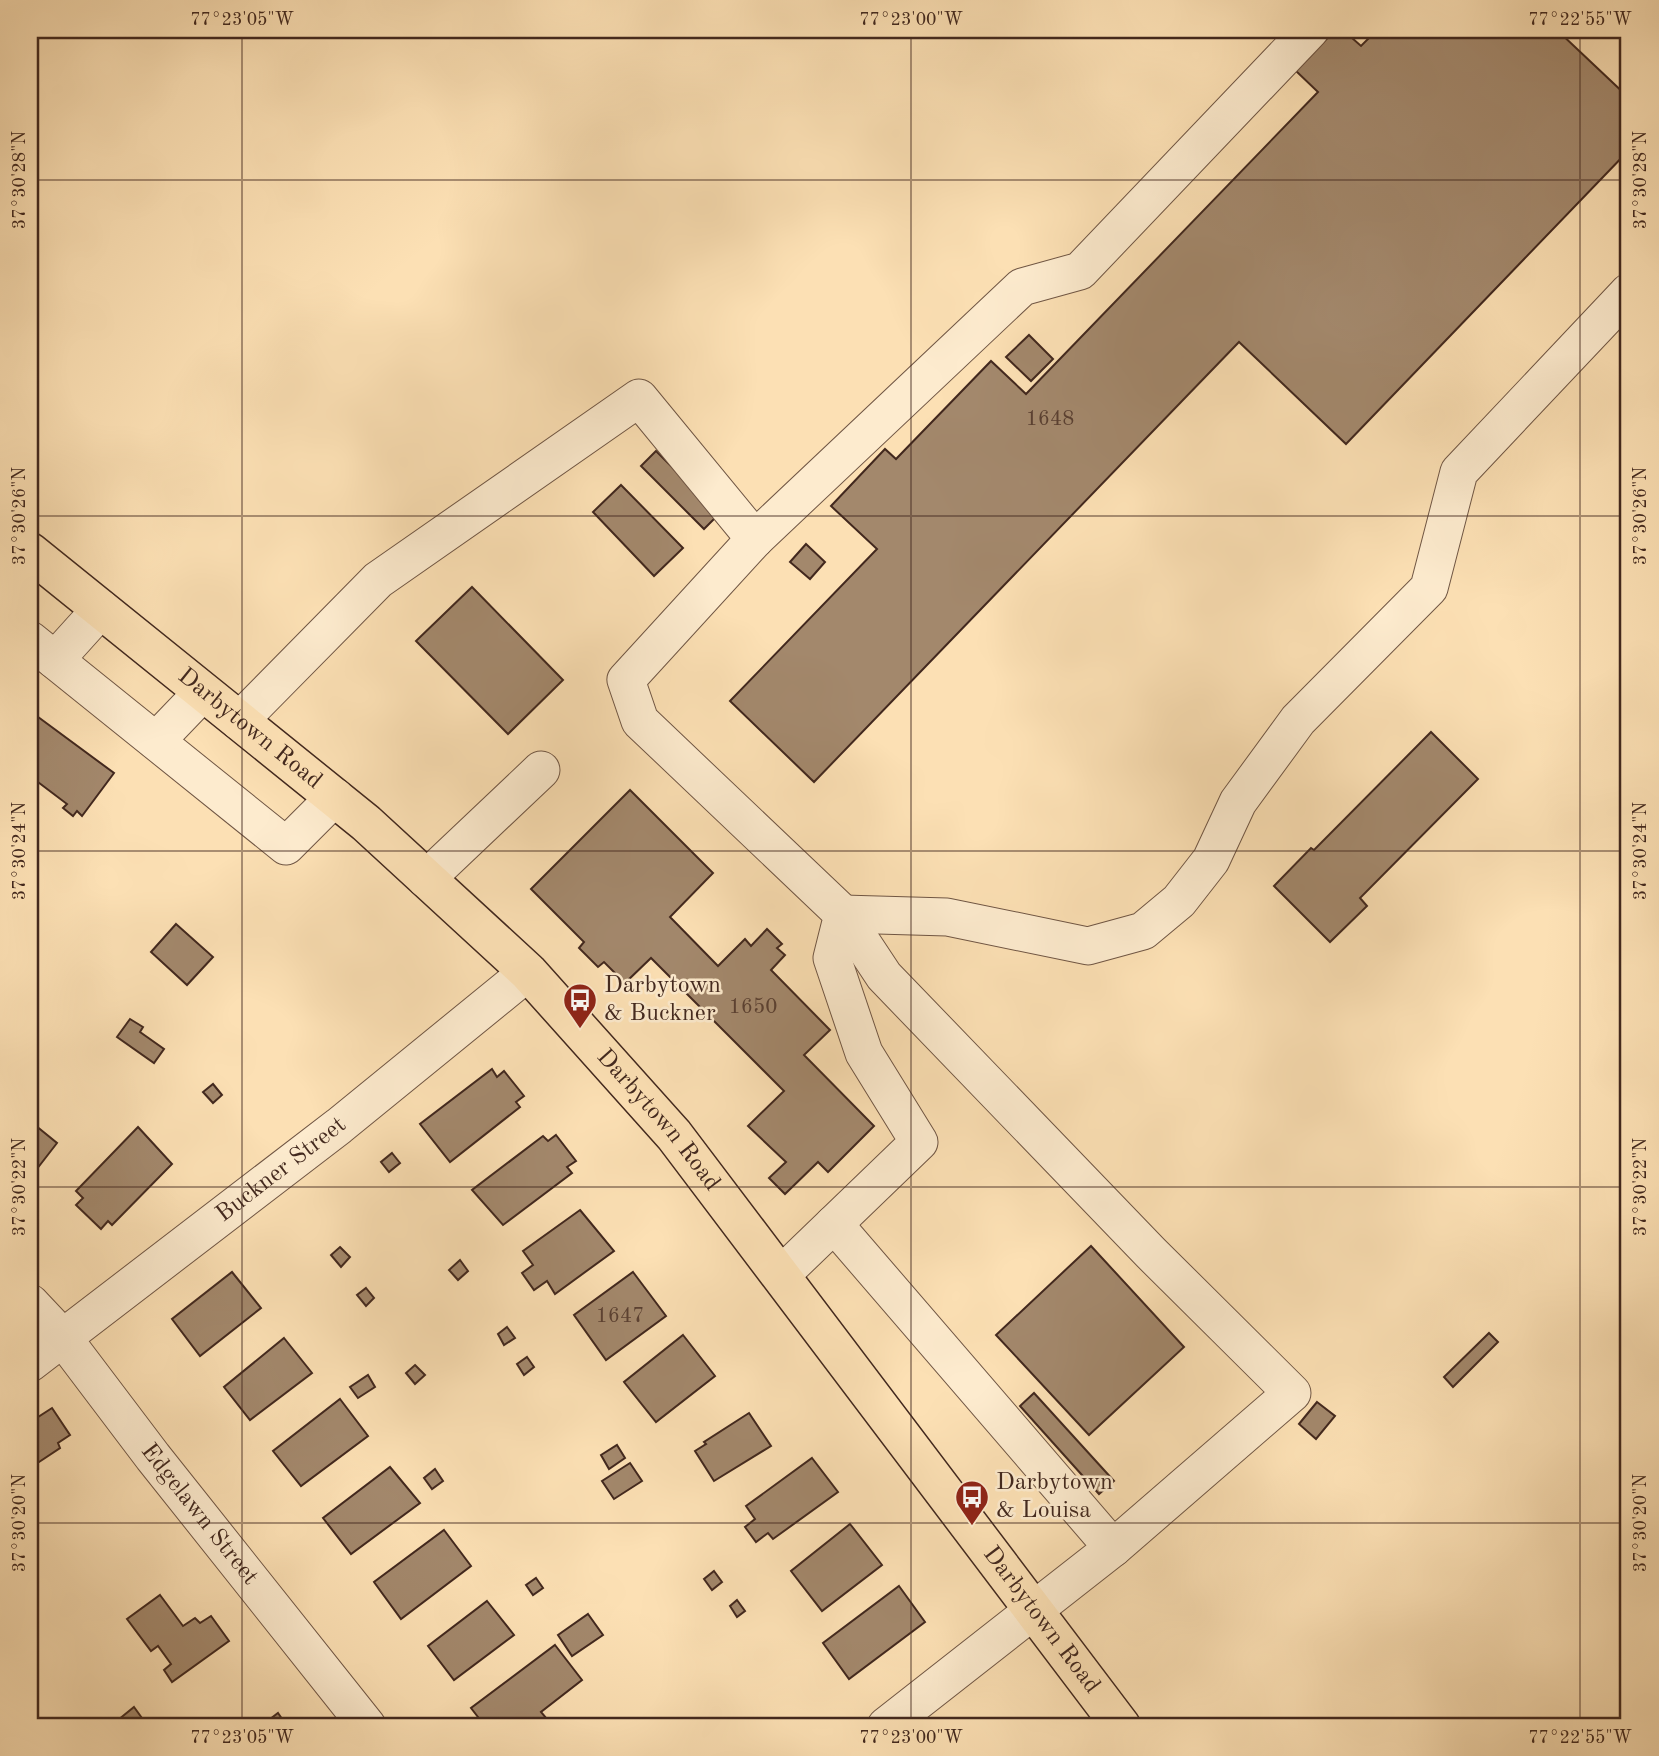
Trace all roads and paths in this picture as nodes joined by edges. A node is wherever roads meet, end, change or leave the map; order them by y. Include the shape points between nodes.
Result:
1 (1310, 30) edge
2 (1629, 292) edge
3 (755, 540) junction
4 (30, 552) edge
5 (101, 609) junction
6 (43, 650) edge
7 (203, 692) junction
8 (239, 721) junction
9 (156, 741) junction
10 (541, 770) dead end
11 (335, 797) junction
12 (426, 879) junction
13 (843, 914) junction
14 (528, 972) junction
15 (834, 1224) junction
16 (781, 1275) junction
17 (30, 1303) edge
18 (63, 1338) junction
19 (30, 1363) edge
20 (1113, 1548) junction
21 (1035, 1611) junction
22 (367, 1726) edge
23 (886, 1726) edge
24 (1121, 1726) edge

1 - 3 street via 1080,271 1022,287
2 - 13 street via 1459,472 1429,588 1298,720 1238,802 1210,860 1179,901 1143,931 1088,946 947,917
3 - 8 street via 639,398 378,580
3 - 13 street via 626,680 640,721
4 - 5 main road, Darbytown Road
5 - 6 street
5 - 7 main road, Darbytown Road
6 - 9 street
7 - 8 main road, Darbytown Road
7 - 9 street
8 - 11 main road, Darbytown Road
9 - 11 street via 286,846
10 - 12 street
11 - 12 main road, Darbytown Road
12 - 14 main road, Darbytown Road
13 - 15 street via 832,958 864,1053 919,1142
13 - 20 street via 884,976 1292,1393
14 - 16 main road, Darbytown Road via 674,1135
14 - 18 street, Buckner Street via 339,1126
15 - 16 street
15 - 20 street
16 - 21 main road, Darbytown Road
17 - 18 street, Edgelawn Street
18 - 19 street, Buckner Street
18 - 22 street, Edgelawn Street
20 - 21 street
21 - 23 street
21 - 24 main road, Darbytown Road

